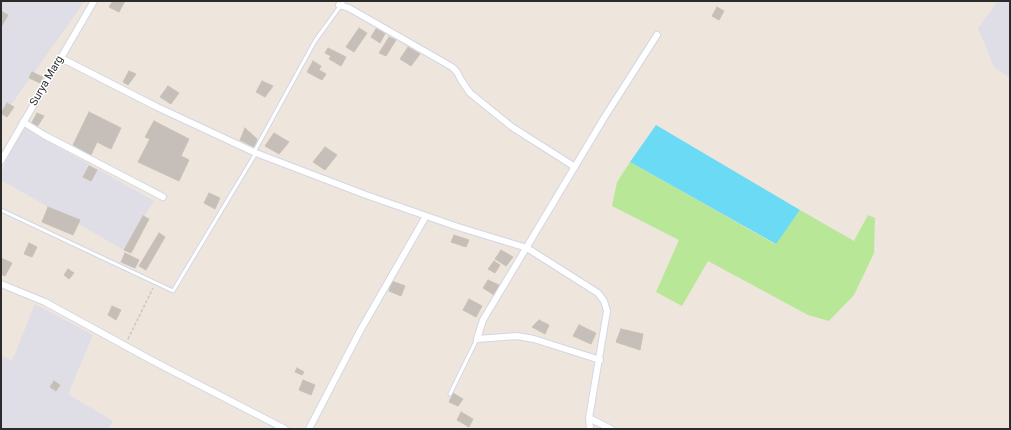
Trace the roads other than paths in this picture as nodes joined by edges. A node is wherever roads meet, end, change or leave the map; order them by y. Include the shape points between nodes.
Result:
1 (94, 1) edge
2 (342, 3) edge
3 (657, 35) dead end
4 (61, 58) junction
5 (24, 122) junction
6 (255, 152) junction
7 (1, 162) edge
8 (574, 167) junction
9 (163, 198) dead end
10 (1, 210) edge
11 (426, 216) junction
12 (527, 248) junction
13 (1, 284) edge
14 (477, 339) junction
15 (600, 360) junction
16 (450, 394) dead end
17 (590, 418) junction
18 (283, 428) edge
19 (309, 429) edge
20 (590, 429) edge
21 (611, 429) edge

1 - 4 street, Surya Marg
2 - 6 lane via 315,41
2 - 8 street via 452,67 470,93 512,127
3 - 8 street
4 - 5 street, Surya Marg
4 - 6 street via 157,107
5 - 7 street, Surya Marg
5 - 9 street
6 - 10 lane via 173,291
6 - 11 street
8 - 12 street
11 - 12 street
11 - 19 street via 360,331
12 - 14 street via 483,320
12 - 15 street via 598,293 604,301 607,311
13 - 18 street via 45,302
14 - 15 street via 517,336
14 - 16 lane
15 - 17 street
17 - 20 street
17 - 21 street

